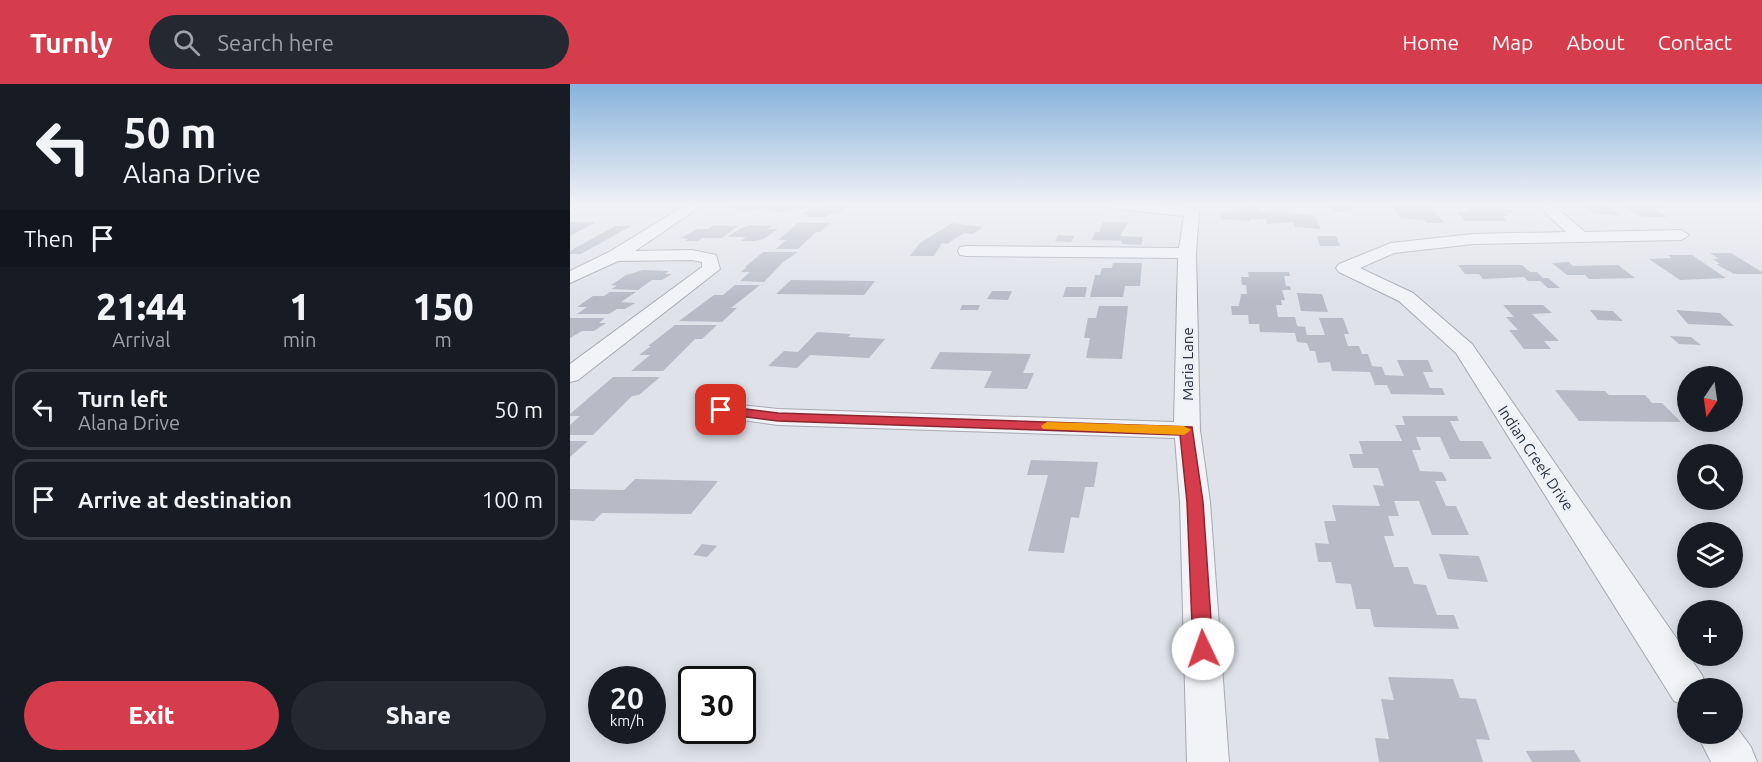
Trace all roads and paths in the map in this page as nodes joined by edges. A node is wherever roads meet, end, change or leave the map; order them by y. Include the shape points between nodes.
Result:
1 (647, 236) edge
2 (1189, 236) edge
3 (1580, 236) joint
4 (1616, 236) edge
5 (966, 251) dead end
6 (1187, 253) junction
7 (615, 256) junction
8 (570, 278) edge
9 (570, 375) edge
10 (721, 410) dead end
11 (1187, 430) junction
12 (1681, 678) edge
13 (1724, 744) edge
14 (1208, 762) edge
15 (1736, 762) edge

1 - 7 street
2 - 6 street, Maria Lane
3 - 4 street
3 - 12 street, Indian Creek Drive via 1391,248 1345,268 1406,297 1464,349
5 - 6 street
6 - 11 street, Maria Lane
7 - 8 street
7 - 9 street via 692,255 710,259 711,268
10 - 11 street via 778,417
11 - 14 street, Maria Lane via 1195,502
13 - 15 street

